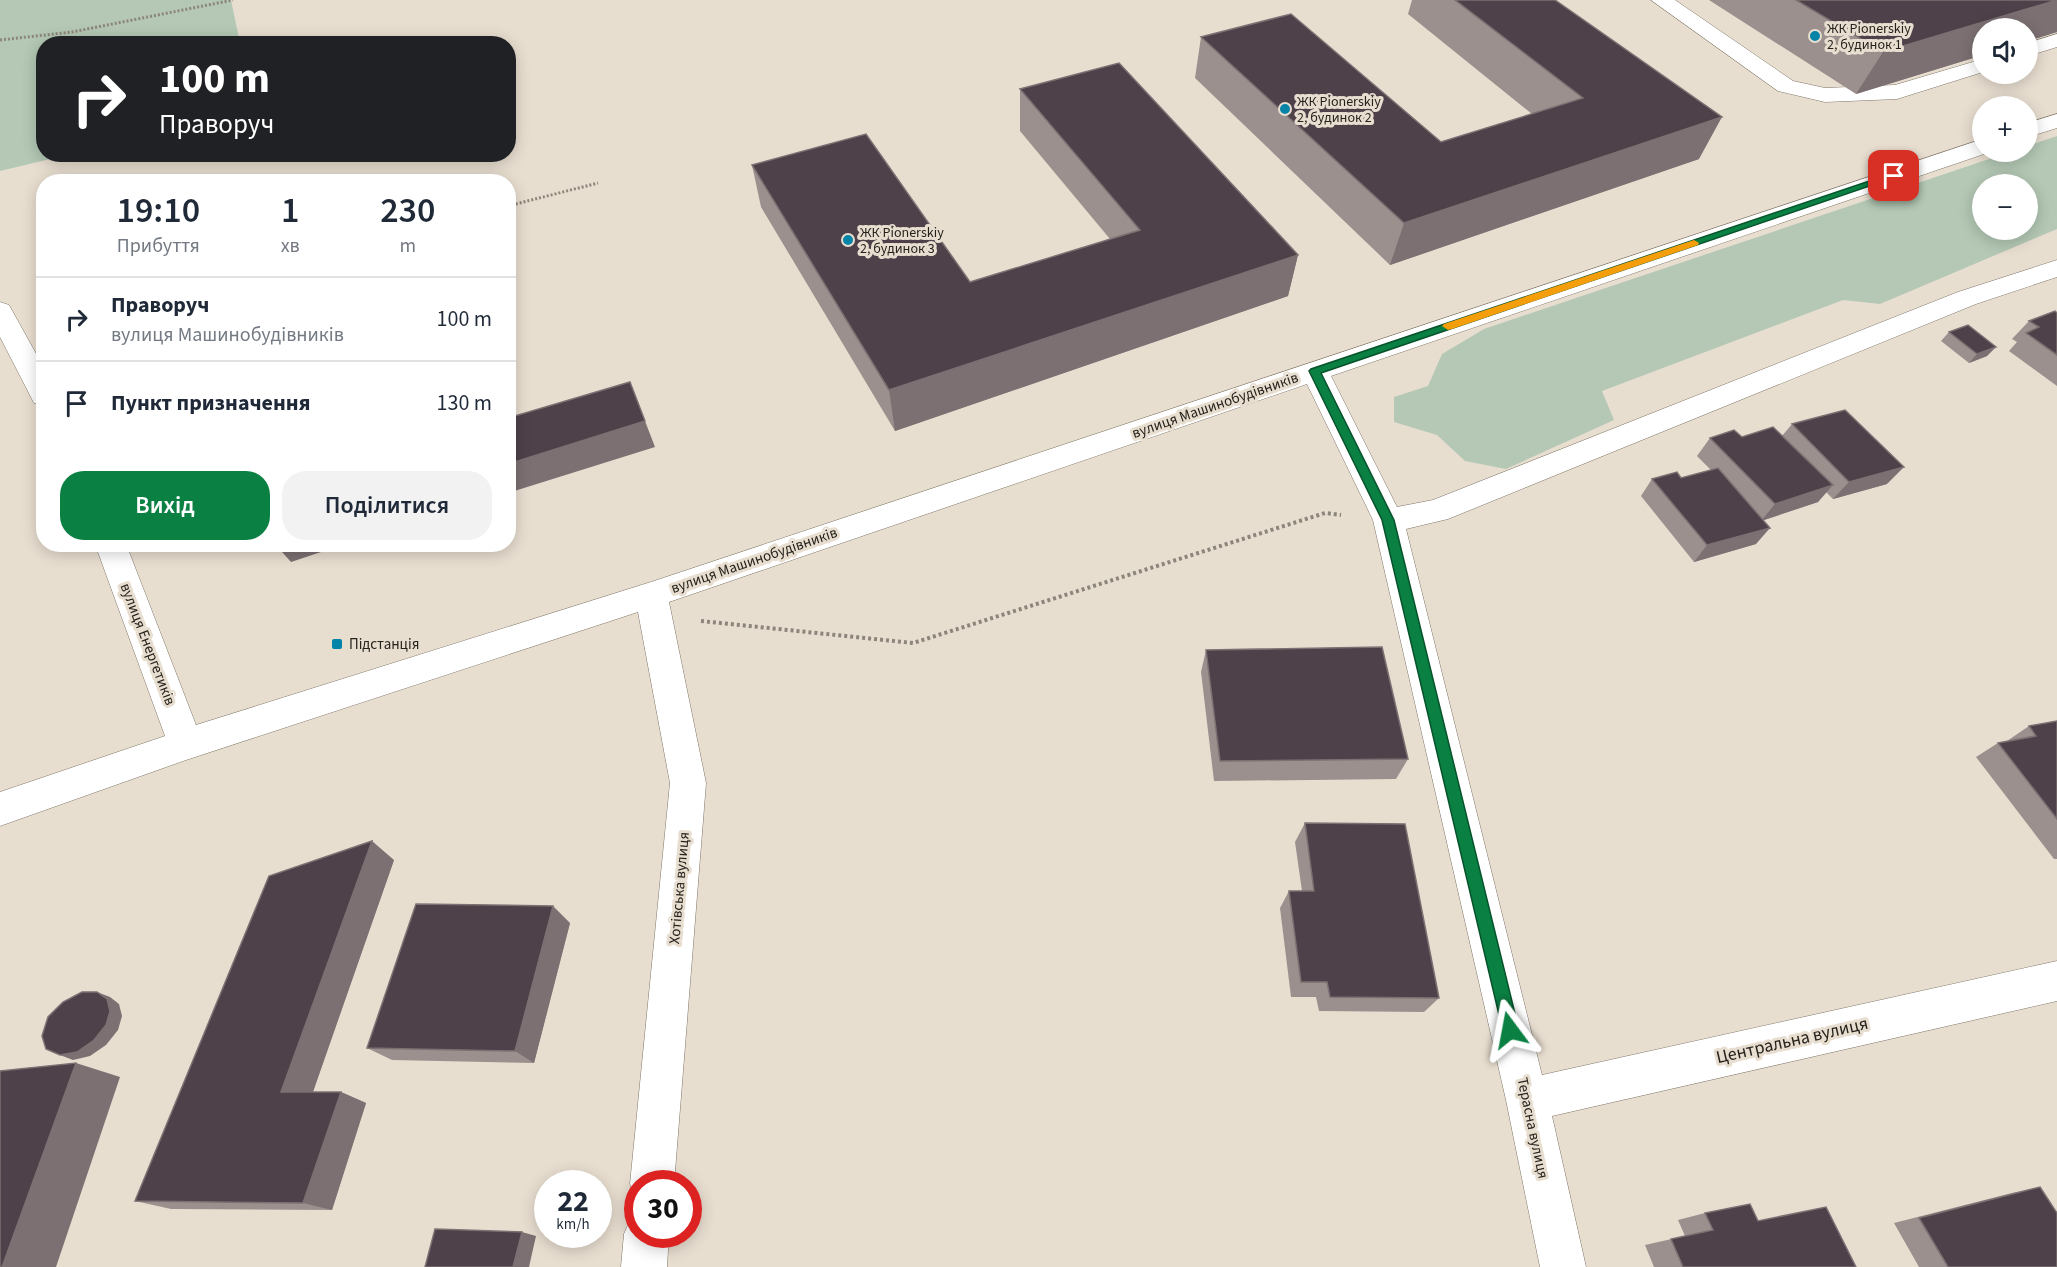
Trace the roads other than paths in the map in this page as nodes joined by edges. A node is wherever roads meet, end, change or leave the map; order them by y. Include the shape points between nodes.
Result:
1 (1661, 0) edge
2 (2057, 40) edge
3 (2038, 47) edge
4 (1972, 68) edge
5 (2057, 121) edge
6 (2038, 127) edge
7 (1972, 150) edge
8 (2057, 268) edge
9 (0, 311) edge
10 (1315, 371) junction
11 (36, 381) edge
12 (1388, 520) junction
13 (113, 552) edge
14 (653, 606) junction
15 (186, 744) junction
16 (0, 809) edge
17 (2057, 981) edge
18 (1527, 1100) junction
19 (653, 1170) edge
20 (646, 1248) edge
21 (644, 1267) edge
22 (1563, 1267) edge

1 - 4 street via 1786,86 1825,95 1897,92
2 - 3 street
5 - 6 street
7 - 10 street, вулиця Машинобудівників
8 - 12 street via 1967,298 1437,511
9 - 11 street
10 - 12 street, Терасна вулиця
10 - 14 street, вулиця Машинобудівників
12 - 18 street, Терасна вулиця
13 - 15 street, вулиця Енергетиків
14 - 15 street, вулиця Машинобудівників
14 - 19 street, Хотівська вулиця via 688,783
15 - 16 street, вулиця Машинобудівників
17 - 18 street, Центральна вулиця
18 - 22 street, Терасна вулиця
20 - 21 street

